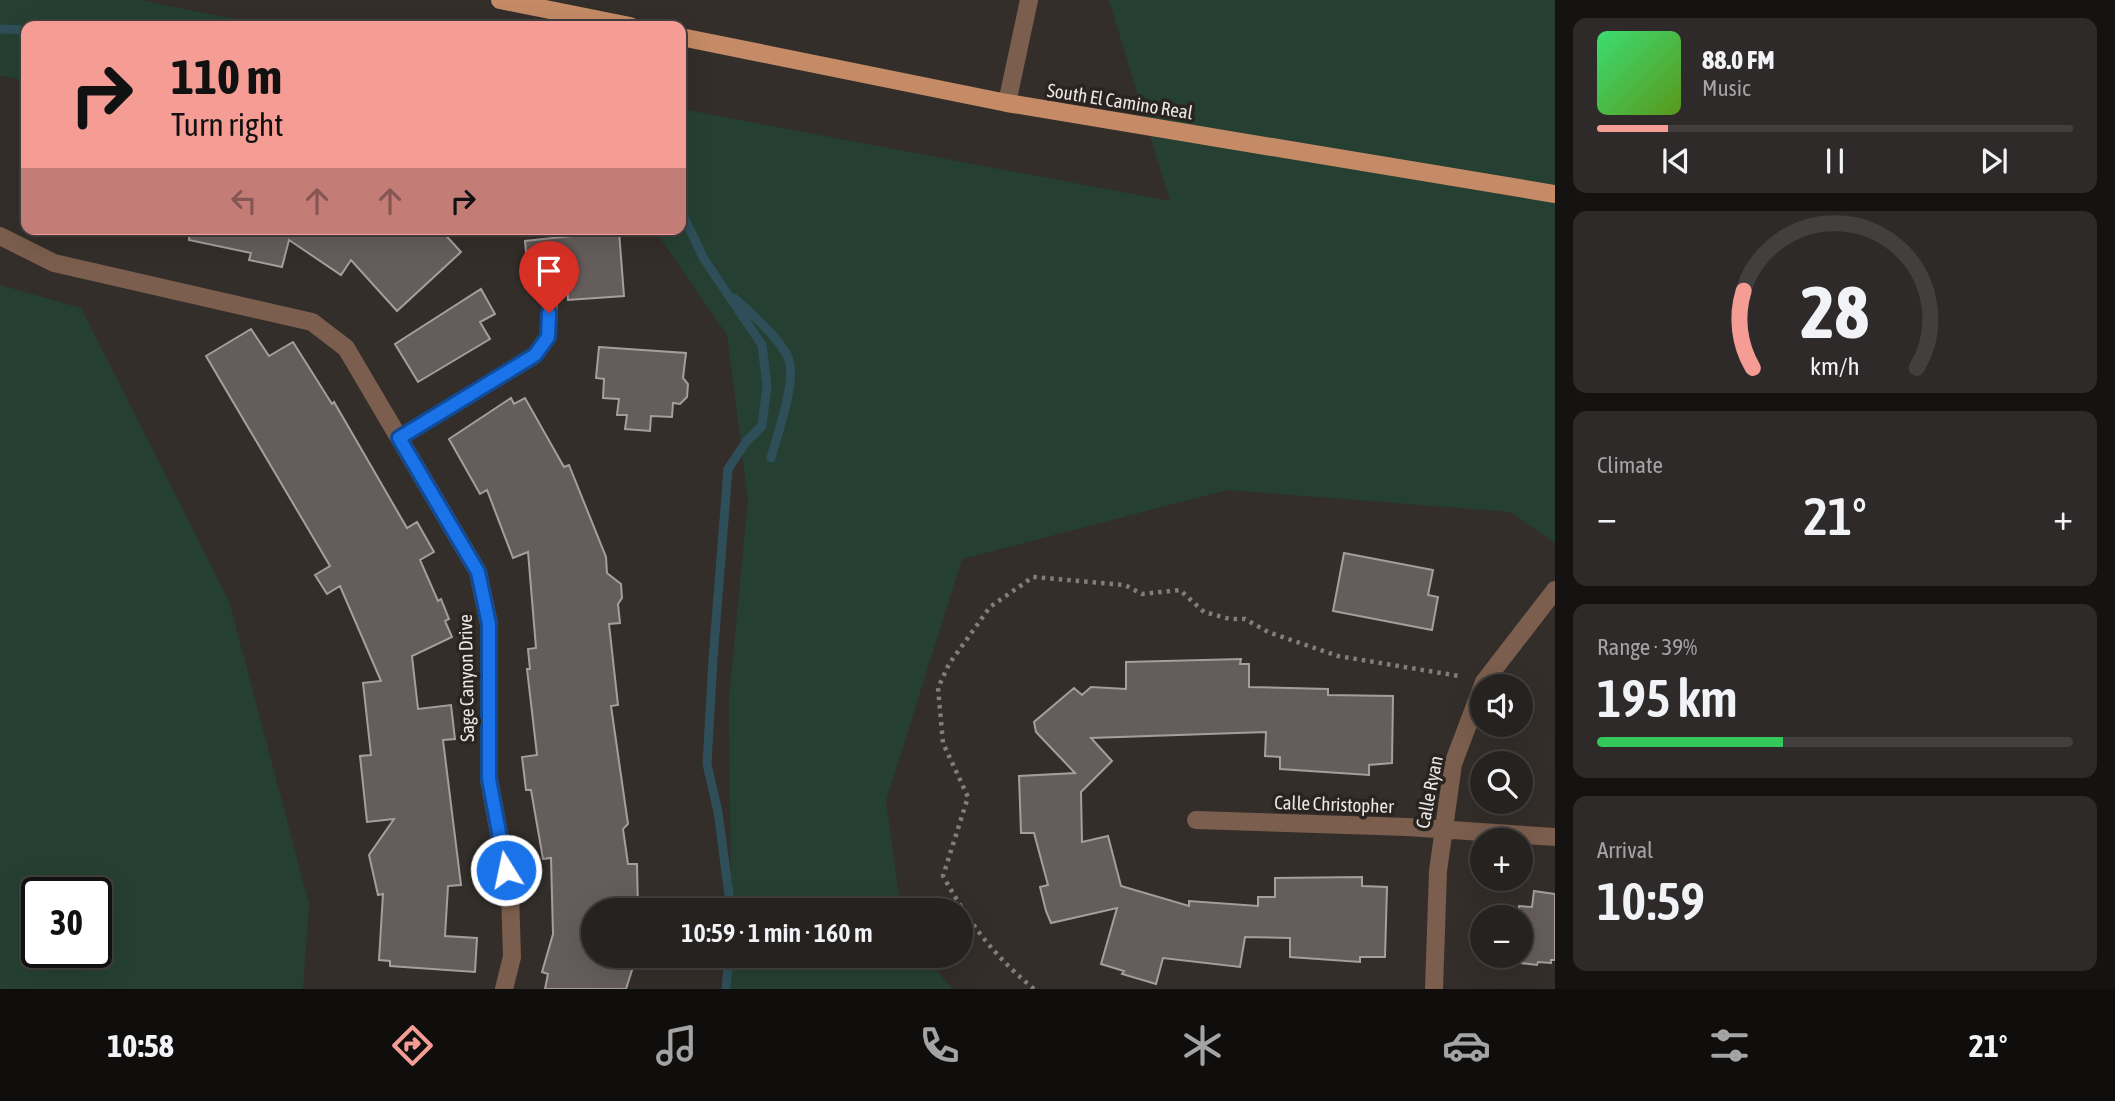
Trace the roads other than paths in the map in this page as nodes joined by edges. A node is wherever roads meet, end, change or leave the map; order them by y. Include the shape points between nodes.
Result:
1 (499, 0) edge
2 (1029, 0) edge
3 (605, 21) edge
4 (686, 38) edge
5 (1007, 103) junction
6 (1555, 194) edge
7 (0, 236) edge
8 (551, 289) dead end
9 (399, 438) junction
10 (1555, 590) edge
11 (1196, 820) dead end
12 (1442, 829) junction
13 (1555, 837) edge
14 (504, 989) edge
15 (1434, 989) edge

1 - 3 main road
2 - 5 street
4 - 5 main road, South El Camino Real
5 - 6 main road, South El Camino Real
7 - 9 street, Sage Canyon Drive via 54,262 312,322 346,348
8 - 9 lane via 548,337 535,355
9 - 14 street, Sage Canyon Drive via 478,572 489,624 489,779 510,893 512,957
10 - 12 street, Calle Ryan via 1484,682 1453,764
11 - 12 street, Calle Christopher
12 - 13 street, Calle Christopher
12 - 15 street, Calle Ryan

